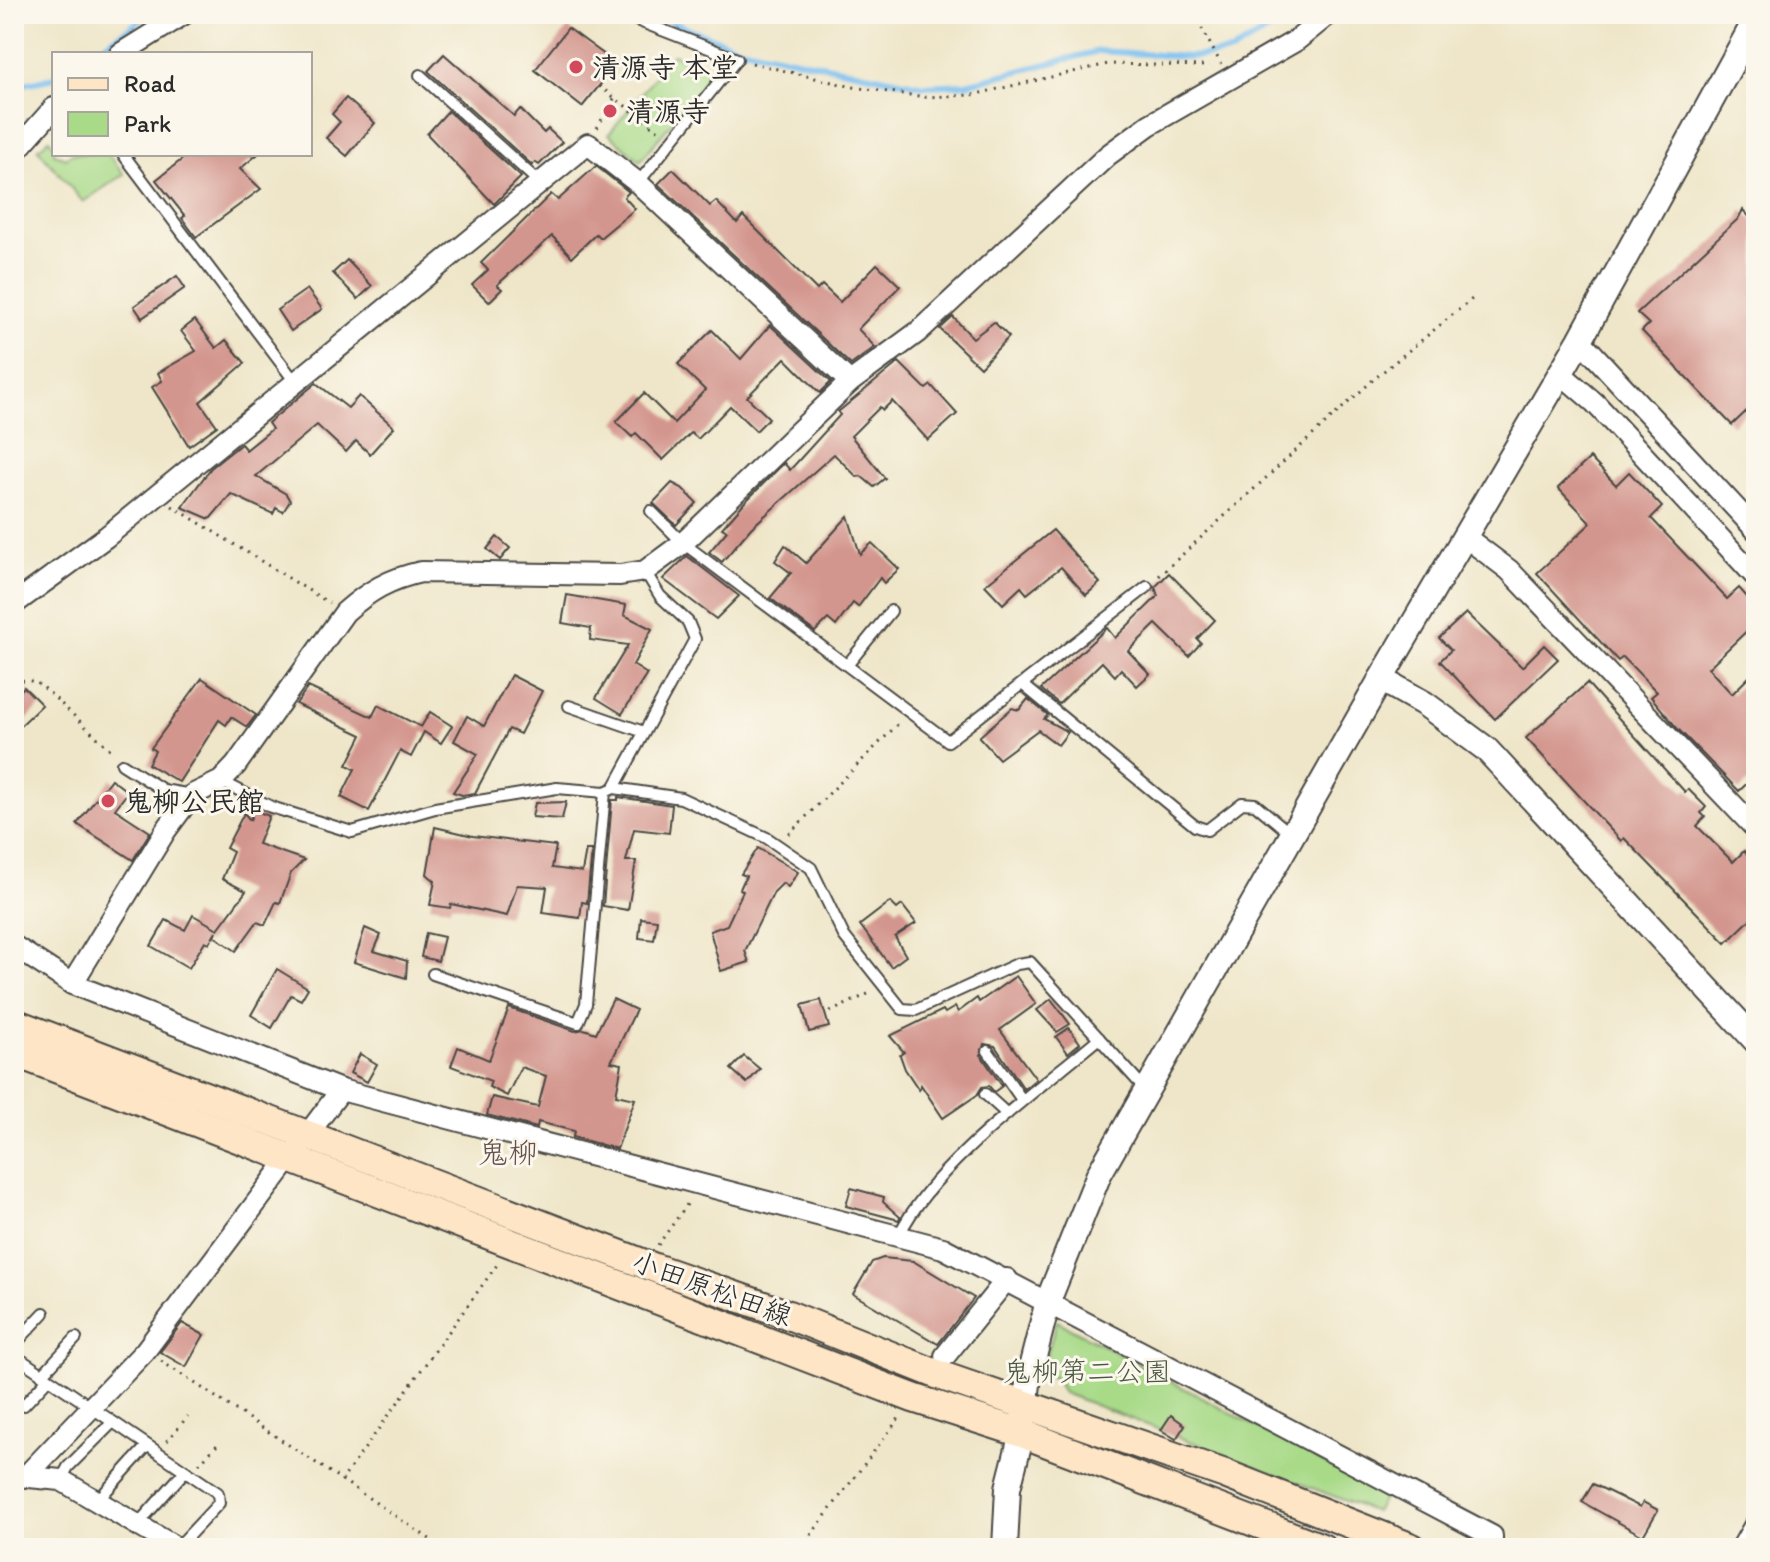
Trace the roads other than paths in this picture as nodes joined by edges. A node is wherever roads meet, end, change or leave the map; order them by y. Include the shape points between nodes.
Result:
1 (184, 14) edge
2 (621, 14) edge
3 (1329, 14) edge
4 (1756, 19) edge
5 (123, 52) edge
6 (420, 75) dead end
7 (52, 110) edge
8 (14, 153) edge
9 (125, 156) edge
10 (638, 183) junction
11 (541, 184) junction
12 (1580, 340) junction
13 (1559, 372) junction
14 (850, 382) junction
15 (296, 383) junction
16 (1700, 469) junction
17 (1676, 489) junction
18 (651, 511) dead end
19 (1756, 530) edge
20 (1464, 536) junction
21 (683, 543) junction
22 (645, 571) junction
23 (1756, 577) edge
24 (1147, 587) road end
25 (14, 604) edge
26 (891, 611) dead end
27 (848, 664) junction
28 (1381, 679) junction
29 (1022, 684) junction
30 (569, 706) dead end
31 (644, 732) junction
32 (122, 764) road end
33 (221, 781) junction
34 (609, 790) junction
35 (192, 795) junction
36 (1756, 829) edge
37 (1294, 836) junction
38 (14, 946) edge
39 (433, 974) dead end
40 (72, 984) junction
41 (14, 1023) edge
42 (1099, 1038) junction
43 (1756, 1041) edge
44 (988, 1051) dead end
45 (14, 1052) edge
46 (1145, 1089) junction
47 (341, 1090) junction
48 (985, 1094) dead end
49 (1022, 1100) junction
50 (1007, 1114) junction
51 (300, 1146) junction
52 (899, 1235) junction
53 (1007, 1279) junction
54 (1048, 1301) junction
55 (44, 1313) dead end
56 (76, 1338) dead end
57 (14, 1345) edge
58 (14, 1355) edge
59 (945, 1356) dead end
60 (45, 1377) junction
61 (1023, 1403) junction
62 (24, 1405) dead end
63 (92, 1410) junction
64 (112, 1423) junction
65 (1022, 1433) junction
66 (152, 1450) junction
67 (187, 1472) junction
68 (20, 1476) edge
69 (61, 1480) junction
70 (97, 1501) junction
71 (137, 1525) junction
72 (1756, 1527) edge
73 (177, 1548) edge
74 (1005, 1548) edge
75 (1322, 1548) edge
76 (1412, 1548) edge
77 (1492, 1548) edge
78 (1744, 1548) edge

1 - 5 street
2 - 10 lane via 737,59
3 - 14 street via 1297,40 1149,125 1108,155 918,332
4 - 12 street
6 - 11 lane
7 - 8 street
9 - 15 lane
10 - 11 street via 588,144
10 - 14 street
11 - 15 street
12 - 13 street
12 - 16 street
13 - 17 street
13 - 20 street
14 - 21 street
15 - 25 street via 106,537
16 - 17 street
16 - 19 street
17 - 23 street
18 - 21 lane
20 - 28 street
20 - 36 street via 1509,570
21 - 22 street
21 - 27 lane
22 - 31 lane via 660,596 688,622 695,639
22 - 33 street via 421,572 392,578 345,612
24 - 29 lane
26 - 27 lane
27 - 29 lane via 948,741
28 - 37 street
28 - 43 street via 1486,749
29 - 37 lane via 1195,826 1207,830 1242,803 1255,804
30 - 31 lane
31 - 34 lane
32 - 35 lane via 163,790
33 - 34 lane via 271,807 352,832 435,808 557,788
33 - 35 street
34 - 39 lane via 586,1004 578,1023
34 - 42 lane via 681,798 777,845 811,868 844,936 902,1009 916,1010 1030,962
35 - 40 street
37 - 46 street
38 - 40 street
40 - 47 street
41 - 51 main road, 小田原松田線
42 - 46 lane
42 - 49 lane
44 - 49 lane
45 - 51 main road, 小田原松田線
46 - 54 street via 1099,1174
47 - 51 street
47 - 52 street
48 - 50 lane
49 - 50 lane
50 - 52 lane via 919,1202
51 - 61 main road, 小田原松田線
51 - 63 street via 145,1351
51 - 65 main road, 小田原松田線 via 913,1398
52 - 53 street via 943,1248
53 - 54 street
53 - 59 street
54 - 61 street
54 - 77 street via 1492,1536
55 - 57 lane
56 - 60 lane
58 - 60 lane
60 - 62 lane
60 - 63 lane
61 - 65 street
61 - 76 main road, 小田原松田線 via 1225,1474
63 - 64 lane
63 - 68 street
64 - 66 lane
64 - 69 lane
65 - 74 street via 1008,1488
65 - 75 main road, 小田原松田線
66 - 67 lane
66 - 70 lane
67 - 71 lane
67 - 73 lane via 218,1493 219,1503
68 - 69 street
69 - 70 street
70 - 71 street
71 - 73 street
72 - 78 street

